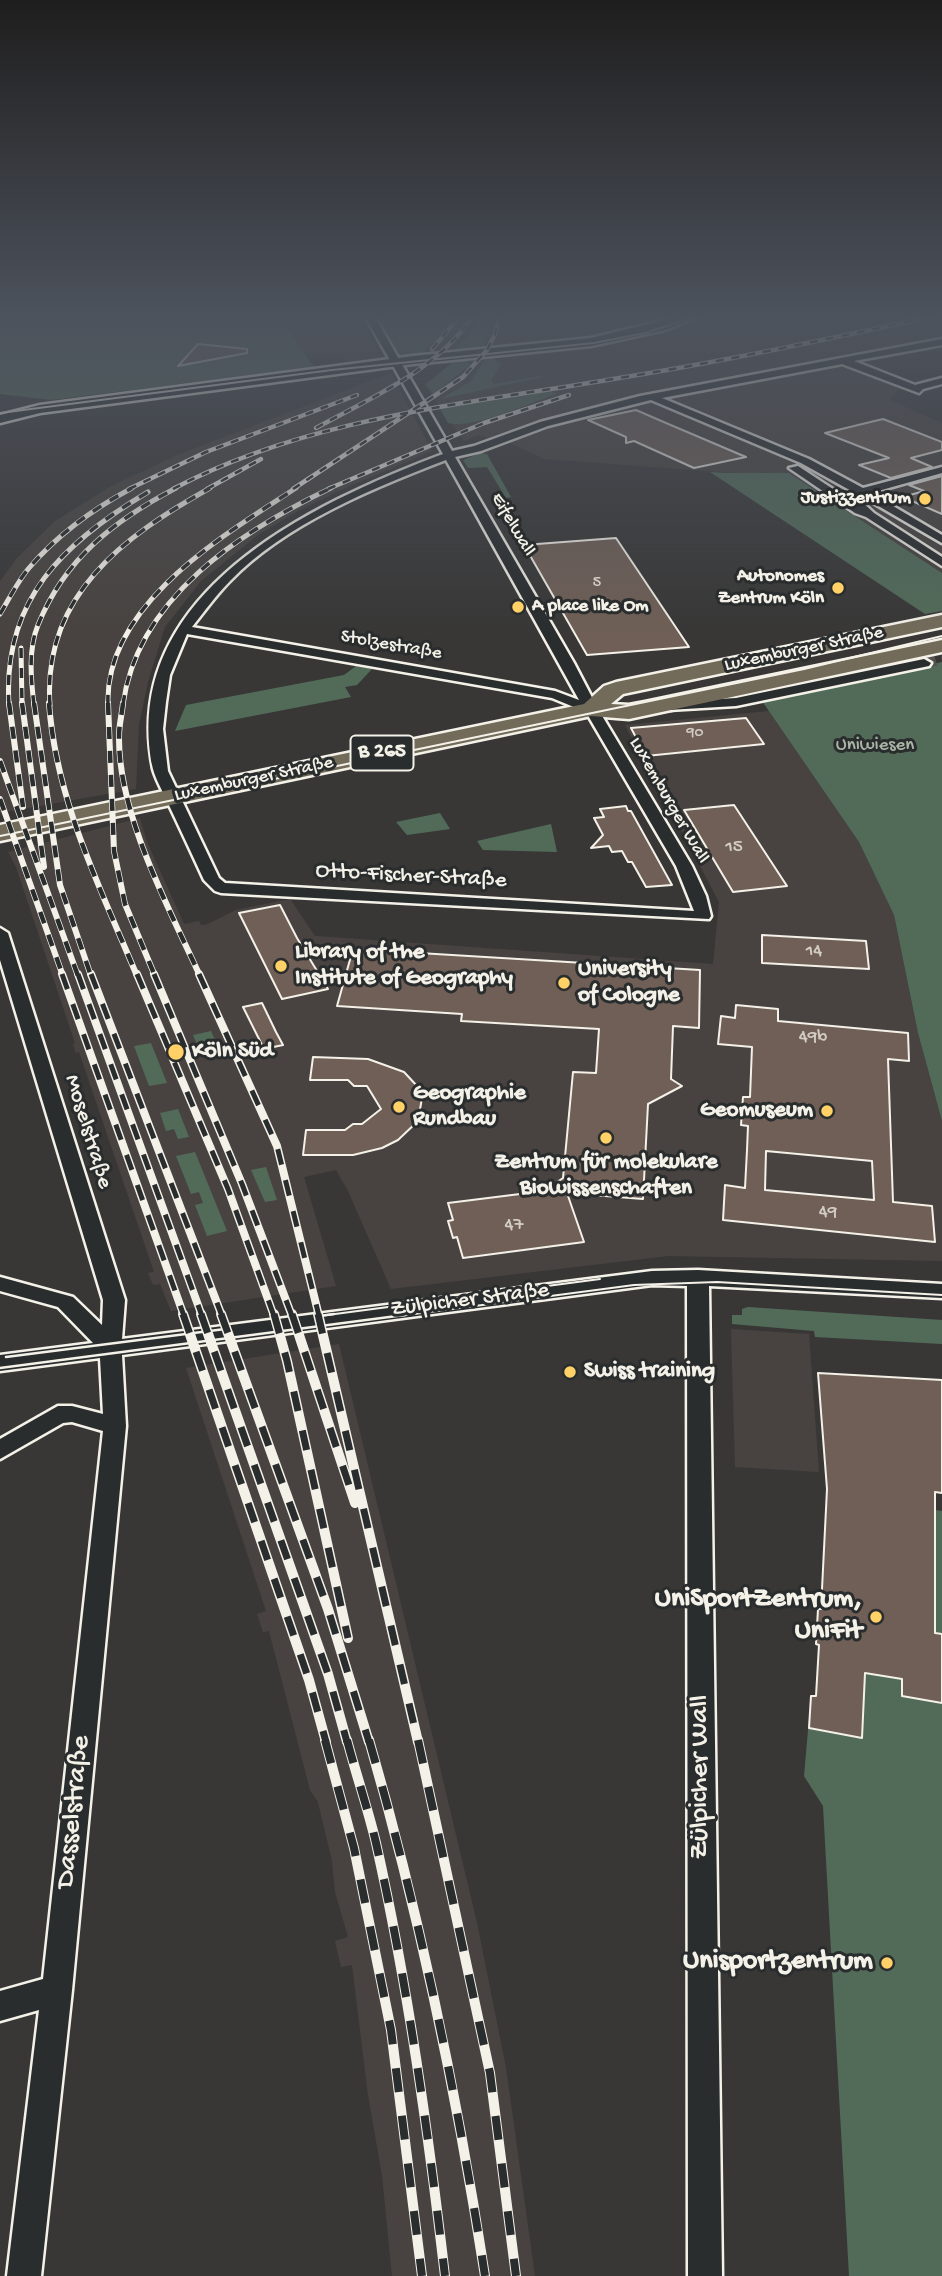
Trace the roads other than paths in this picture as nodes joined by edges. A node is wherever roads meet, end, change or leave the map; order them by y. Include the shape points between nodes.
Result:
1 (430, 422) edge
2 (550, 422) edge
3 (693, 422) edge
4 (714, 422) edge
5 (760, 441) junction
6 (739, 442) junction
7 (787, 453) junction
8 (449, 455) junction
9 (773, 456) junction
10 (942, 470) edge
11 (857, 496) junction
12 (870, 516) junction
13 (942, 540) edge
14 (942, 562) edge
15 (942, 621) edge
16 (183, 629) junction
17 (942, 646) tunnel mouth
18 (925, 663) tunnel mouth
19 (656, 707) junction
20 (591, 709) junction
21 (172, 798) junction
22 (0, 833) edge
23 (703, 916) joint
24 (0, 933) edge
25 (698, 1277) junction
26 (0, 1284) edge
27 (942, 1291) edge
28 (111, 1348) junction
29 (0, 1363) edge
30 (115, 1426) junction
31 (0, 1450) edge
32 (57, 1990) junction
33 (0, 2006) edge
34 (24, 2276) edge
35 (705, 2276) edge

1 - 8 street, Eifelwall
2 - 8 street, Otto-Fischer-Straße
3 - 6 street
4 - 5 street
5 - 6 street
5 - 7 street
6 - 9 street
7 - 9 street
7 - 11 street via 830,475
8 - 16 street, Otto-Fischer-Straße via 355,494 274,540 226,578
8 - 20 street, Eifelwall
9 - 12 street
10 - 11 street
11 - 12 street
11 - 13 street
12 - 14 street
15 - 20 main road, Luxemburger Straße / B 265 via 615,689
16 - 20 street, Stolzestraße via 555,695
16 - 21 street, Otto-Fischer-Straße via 163,676 156,729 161,771
17 - 19 main road, Luxemburger Straße / B 265
18 - 19 street via 736,702
19 - 20 main road, Luxemburger Straße / B 265 via 629,712
20 - 21 main road, Luxemburger Straße / B 265
20 - 23 street, Luxemburger Wall via 700,897
21 - 22 main road, Luxemburger Straße / B 265
21 - 23 street, Otto-Fischer-Straße via 213,882 225,889
24 - 28 street, Moselstraße via 114,1300
25 - 27 street, Zülpicher Straße
25 - 28 street, Zülpicher Straße via 598,1284
25 - 35 street, Zülpicher Wall
26 - 28 street via 65,1302
28 - 29 street, Zülpicher Straße
28 - 30 street, Dasselstraße
30 - 31 street via 58,1415
30 - 32 street, Dasselstraße
32 - 33 street
32 - 34 street, Dasselstraße

